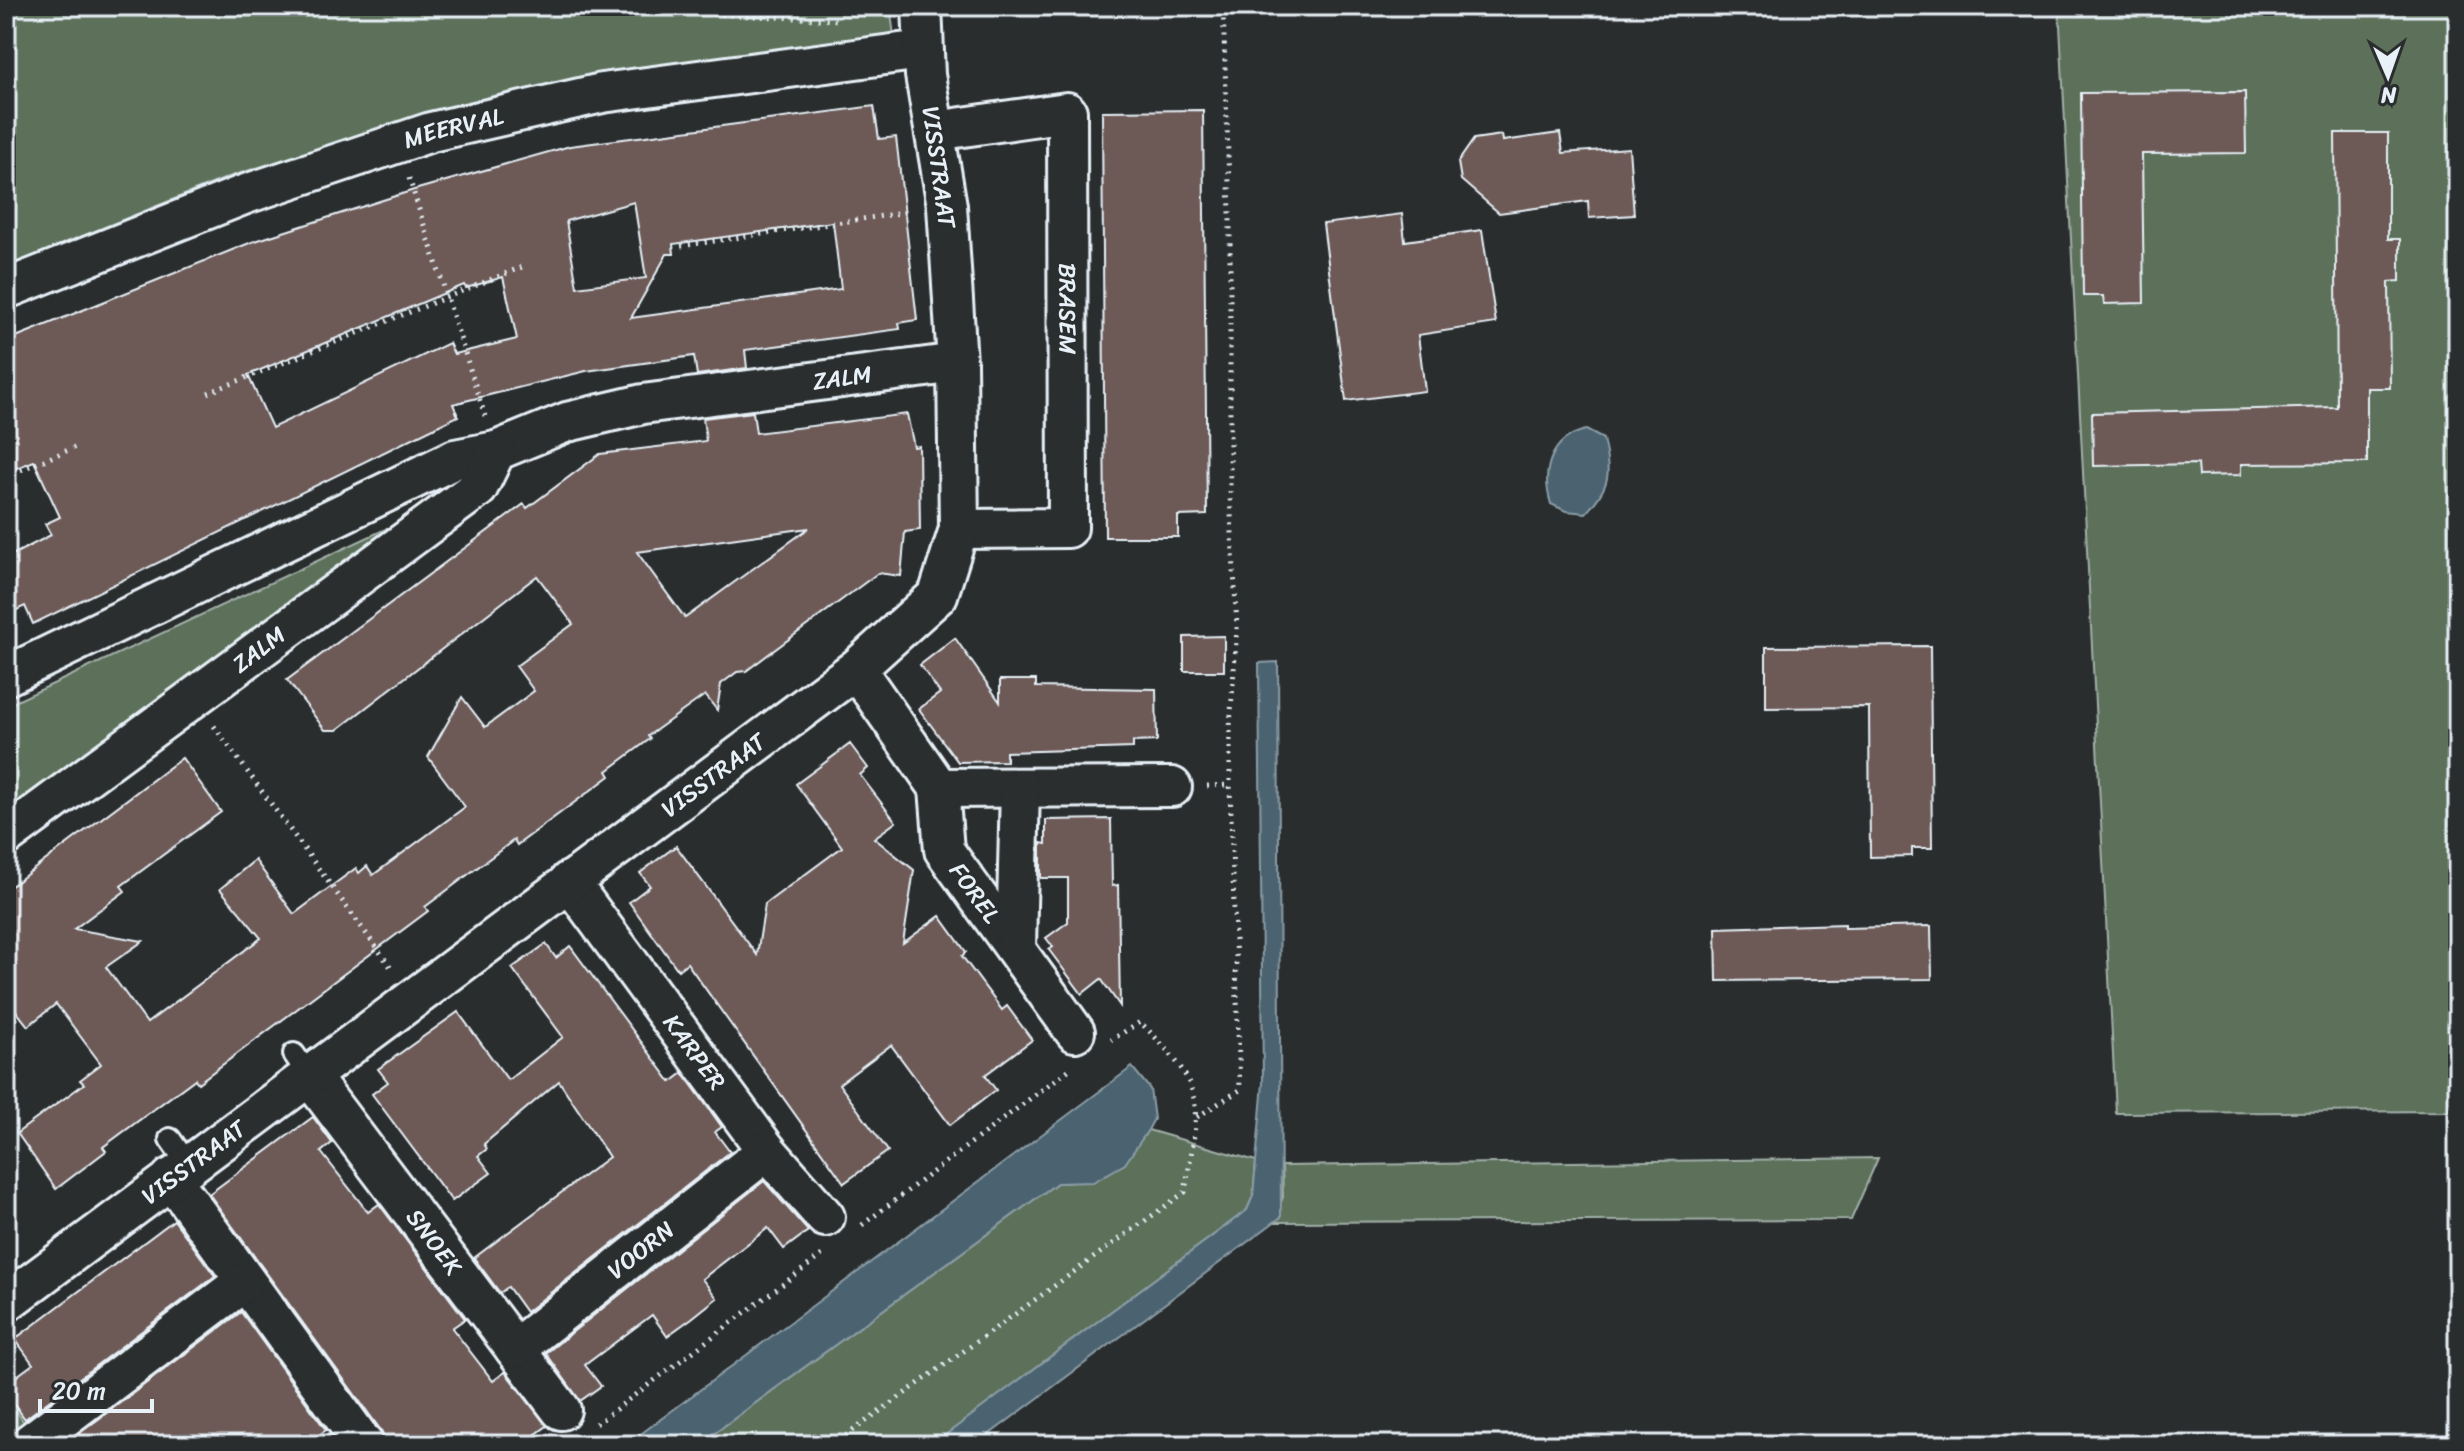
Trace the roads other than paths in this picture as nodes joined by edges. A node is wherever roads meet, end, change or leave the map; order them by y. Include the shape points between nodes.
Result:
1 (922, 6) edge
2 (922, 50) junction
3 (935, 131) junction
4 (6, 289) edge
5 (957, 363) junction
6 (496, 451) junction
7 (959, 529) junction
8 (866, 651) junction
9 (6, 676) edge
10 (1172, 787) dead end
11 (939, 788) junction
12 (1020, 788) junction
13 (6, 835) edge
14 (584, 861) junction
15 (1016, 947) junction
16 (1075, 1032) road end
17 (301, 1064) junction
18 (767, 1151) junction
19 (176, 1161) junction
20 (825, 1217) dead end
21 (245, 1281) junction
22 (6, 1302) edge
23 (515, 1349) junction
24 (561, 1410) dead end
25 (29, 1444) edge
26 (360, 1444) edge

1 - 2 street, VISSTRAAT
2 - 3 street, VISSTRAAT
2 - 4 street, MEERVAL via 602,93 399,142 243,195
3 - 5 street, VISSTRAAT via 947,206
3 - 7 street, BRASEM via 1067,112 1068,528
5 - 6 street, ZALM via 643,404 567,422
5 - 7 street, VISSTRAAT
6 - 9 street, ZALM via 455,459
6 - 13 street, ZALM via 478,488
7 - 8 street, VISSTRAAT via 938,595
8 - 11 street
8 - 14 street, VISSTRAAT
10 - 12 street
11 - 12 street
11 - 15 street, FOREL via 944,850
12 - 15 street, FOREL
14 - 17 street, VISSTRAAT via 532,895 412,996
14 - 18 street, KARPER
15 - 16 street, FOREL
17 - 19 street, VISSTRAAT
17 - 23 street, SNOEK
18 - 20 street, KARPER
18 - 23 street, VOORN
19 - 21 street
19 - 22 street, VISSTRAAT
21 - 25 street
21 - 26 street
23 - 24 street, SNOEK

